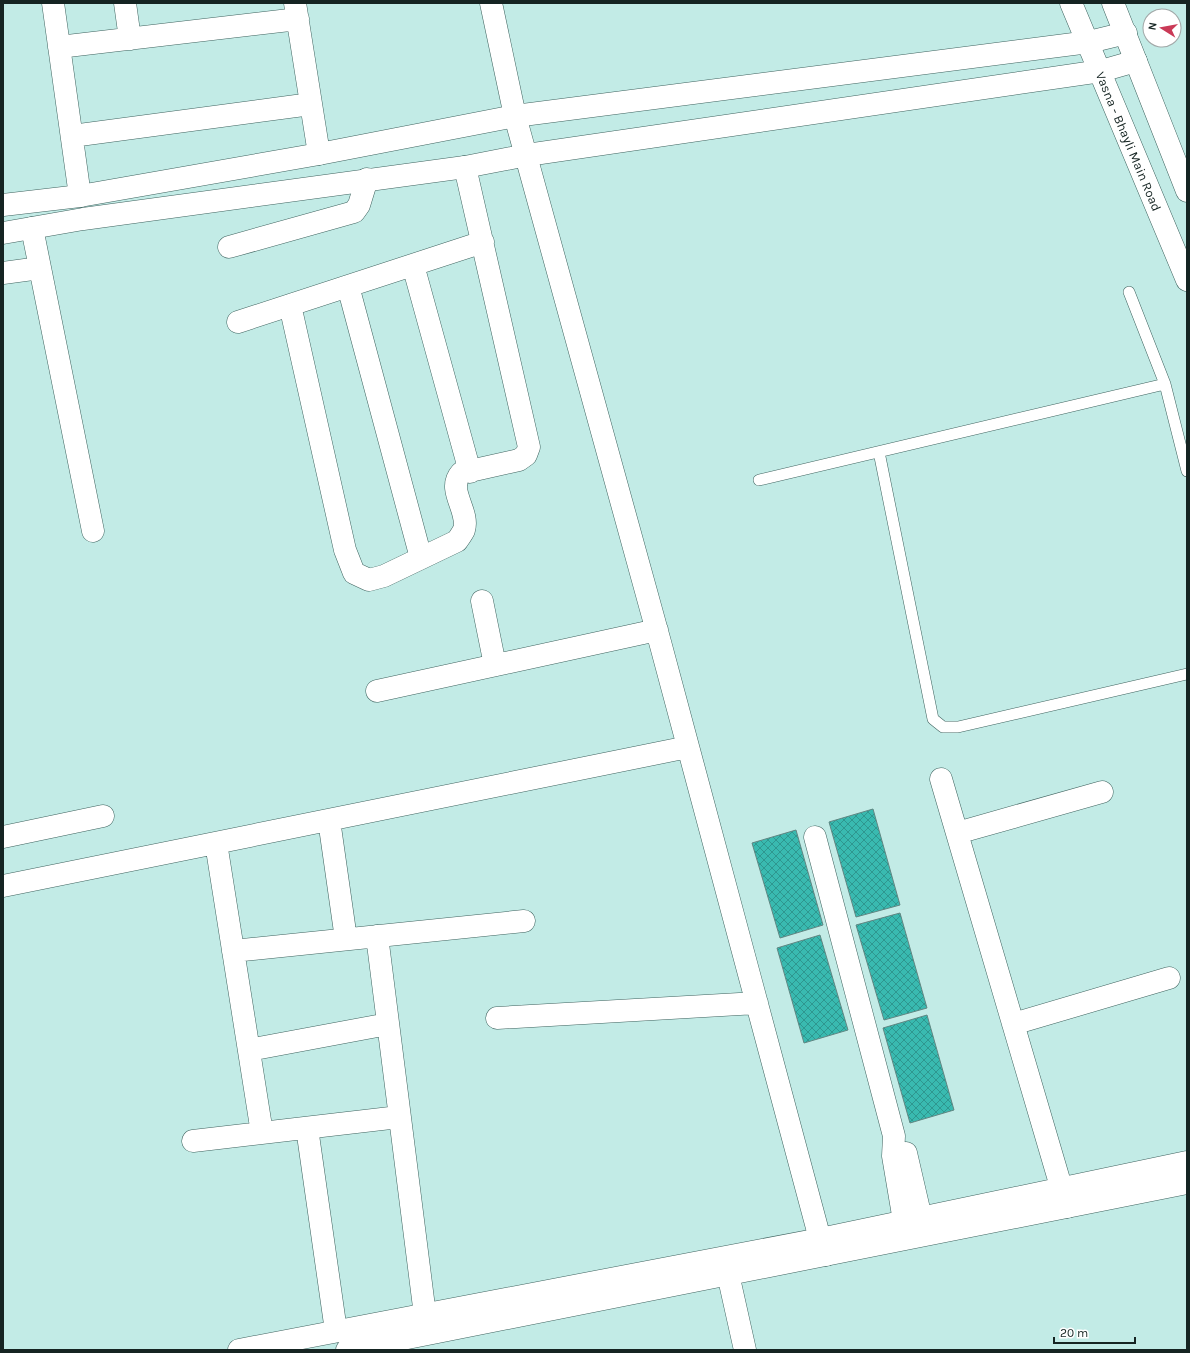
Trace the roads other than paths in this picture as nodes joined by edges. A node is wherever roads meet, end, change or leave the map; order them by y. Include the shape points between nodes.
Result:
1 (52, 3) edge
2 (125, 3) edge
3 (491, 3) edge
4 (1071, 3) edge
5 (1113, 3) edge
6 (296, 11) edge
7 (1126, 33) junction
8 (130, 39) junction
9 (1089, 42) junction
10 (60, 48) junction
11 (1136, 62) junction
12 (1101, 71) junction
13 (311, 104) junction
14 (515, 116) junction
15 (72, 136) junction
16 (319, 154) junction
17 (527, 155) junction
18 (465, 167) junction
19 (367, 179) junction
20 (1187, 191) edge
21 (80, 196) junction
22 (3, 205) edge
23 (32, 228) junction
24 (3, 233) edge
25 (483, 242) junction
26 (229, 247) dead end
27 (413, 265) junction
28 (40, 268) junction
29 (3, 273) edge
30 (1187, 280) edge
31 (348, 286) junction
32 (1129, 292) dead end
33 (290, 305) junction
34 (238, 322) dead end
35 (1165, 384) junction
36 (879, 452) junction
37 (1187, 471) edge
38 (470, 472) junction
39 (760, 480) dead end
40 (92, 531) dead end
41 (421, 558) junction
42 (482, 601) dead end
43 (657, 630) junction
44 (496, 665) junction
45 (1187, 674) edge
46 (377, 691) dead end
47 (688, 747) junction
48 (941, 779) dead end
49 (1102, 792) dead end
50 (103, 816) dead end
51 (329, 820) junction
52 (957, 833) junction
53 (3, 837) edge
54 (815, 837) dead end
55 (216, 843) junction
56 (3, 886) edge
57 (524, 921) dead end
58 (377, 936) junction
59 (346, 939) junction
60 (233, 951) junction
61 (1170, 978) dead end
62 (757, 1002) junction
63 (497, 1018) dead end
64 (388, 1024) junction
65 (1013, 1024) junction
66 (249, 1050) junction
67 (399, 1117) junction
68 (307, 1128) junction
69 (262, 1133) junction
70 (193, 1141) dead end
71 (1187, 1162) edge
72 (1187, 1183) edge
73 (1064, 1197) junction
74 (912, 1220) junction
75 (823, 1247) junction
76 (728, 1274) junction
77 (425, 1315) junction
78 (336, 1331) junction
79 (239, 1350) edge
80 (347, 1350) edge
81 (745, 1350) edge

1 - 10 street
2 - 8 street
3 - 14 street
4 - 9 street, Vasna - Bhayli Main Road
5 - 7 street
6 - 8 street
6 - 13 street
7 - 9 street
7 - 11 street
8 - 10 street
9 - 12 street, Vasna - Bhayli Main Road
9 - 14 street
10 - 15 street
11 - 12 street
11 - 20 street
12 - 17 street
12 - 30 street, Vasna - Bhayli Main Road
13 - 15 street
13 - 16 street
14 - 16 street
14 - 17 street
15 - 21 street
16 - 21 street
17 - 18 street
17 - 43 street
18 - 19 street
18 - 25 street
19 - 23 street
19 - 26 street via 359,205 354,212
21 - 22 street
23 - 24 street
23 - 28 street
25 - 27 street
25 - 38 street via 529,447 526,456 519,460
27 - 31 street
27 - 38 street
28 - 29 street
28 - 40 street
31 - 33 street
31 - 41 street
32 - 35 lane
33 - 34 street
33 - 41 street via 345,550 354,573 369,580 384,576
35 - 36 lane
35 - 37 lane
36 - 39 lane
36 - 45 lane via 933,720 943,727 958,727
38 - 41 street via 461,473 455,487 463,514 464,530 457,541
42 - 44 street
43 - 44 street
43 - 47 street
44 - 46 street
47 - 51 street
47 - 62 street
48 - 52 street
49 - 52 street
50 - 53 street
51 - 55 street
51 - 59 street
52 - 65 street
54 - 74 street via 894,1136 893,1156
55 - 56 street
55 - 60 street
57 - 58 street
58 - 59 street
58 - 64 street
59 - 60 street
60 - 66 street
61 - 65 street
62 - 63 street
62 - 75 street
64 - 66 street
64 - 67 street
65 - 73 street
66 - 69 street
67 - 68 street
67 - 77 street
68 - 69 street
68 - 78 street
69 - 70 street
71 - 73 street
72 - 73 street
73 - 74 street
73 - 75 street
74 - 75 street
75 - 76 street
75 - 77 street
76 - 80 street
76 - 81 street
77 - 78 street
78 - 79 street

